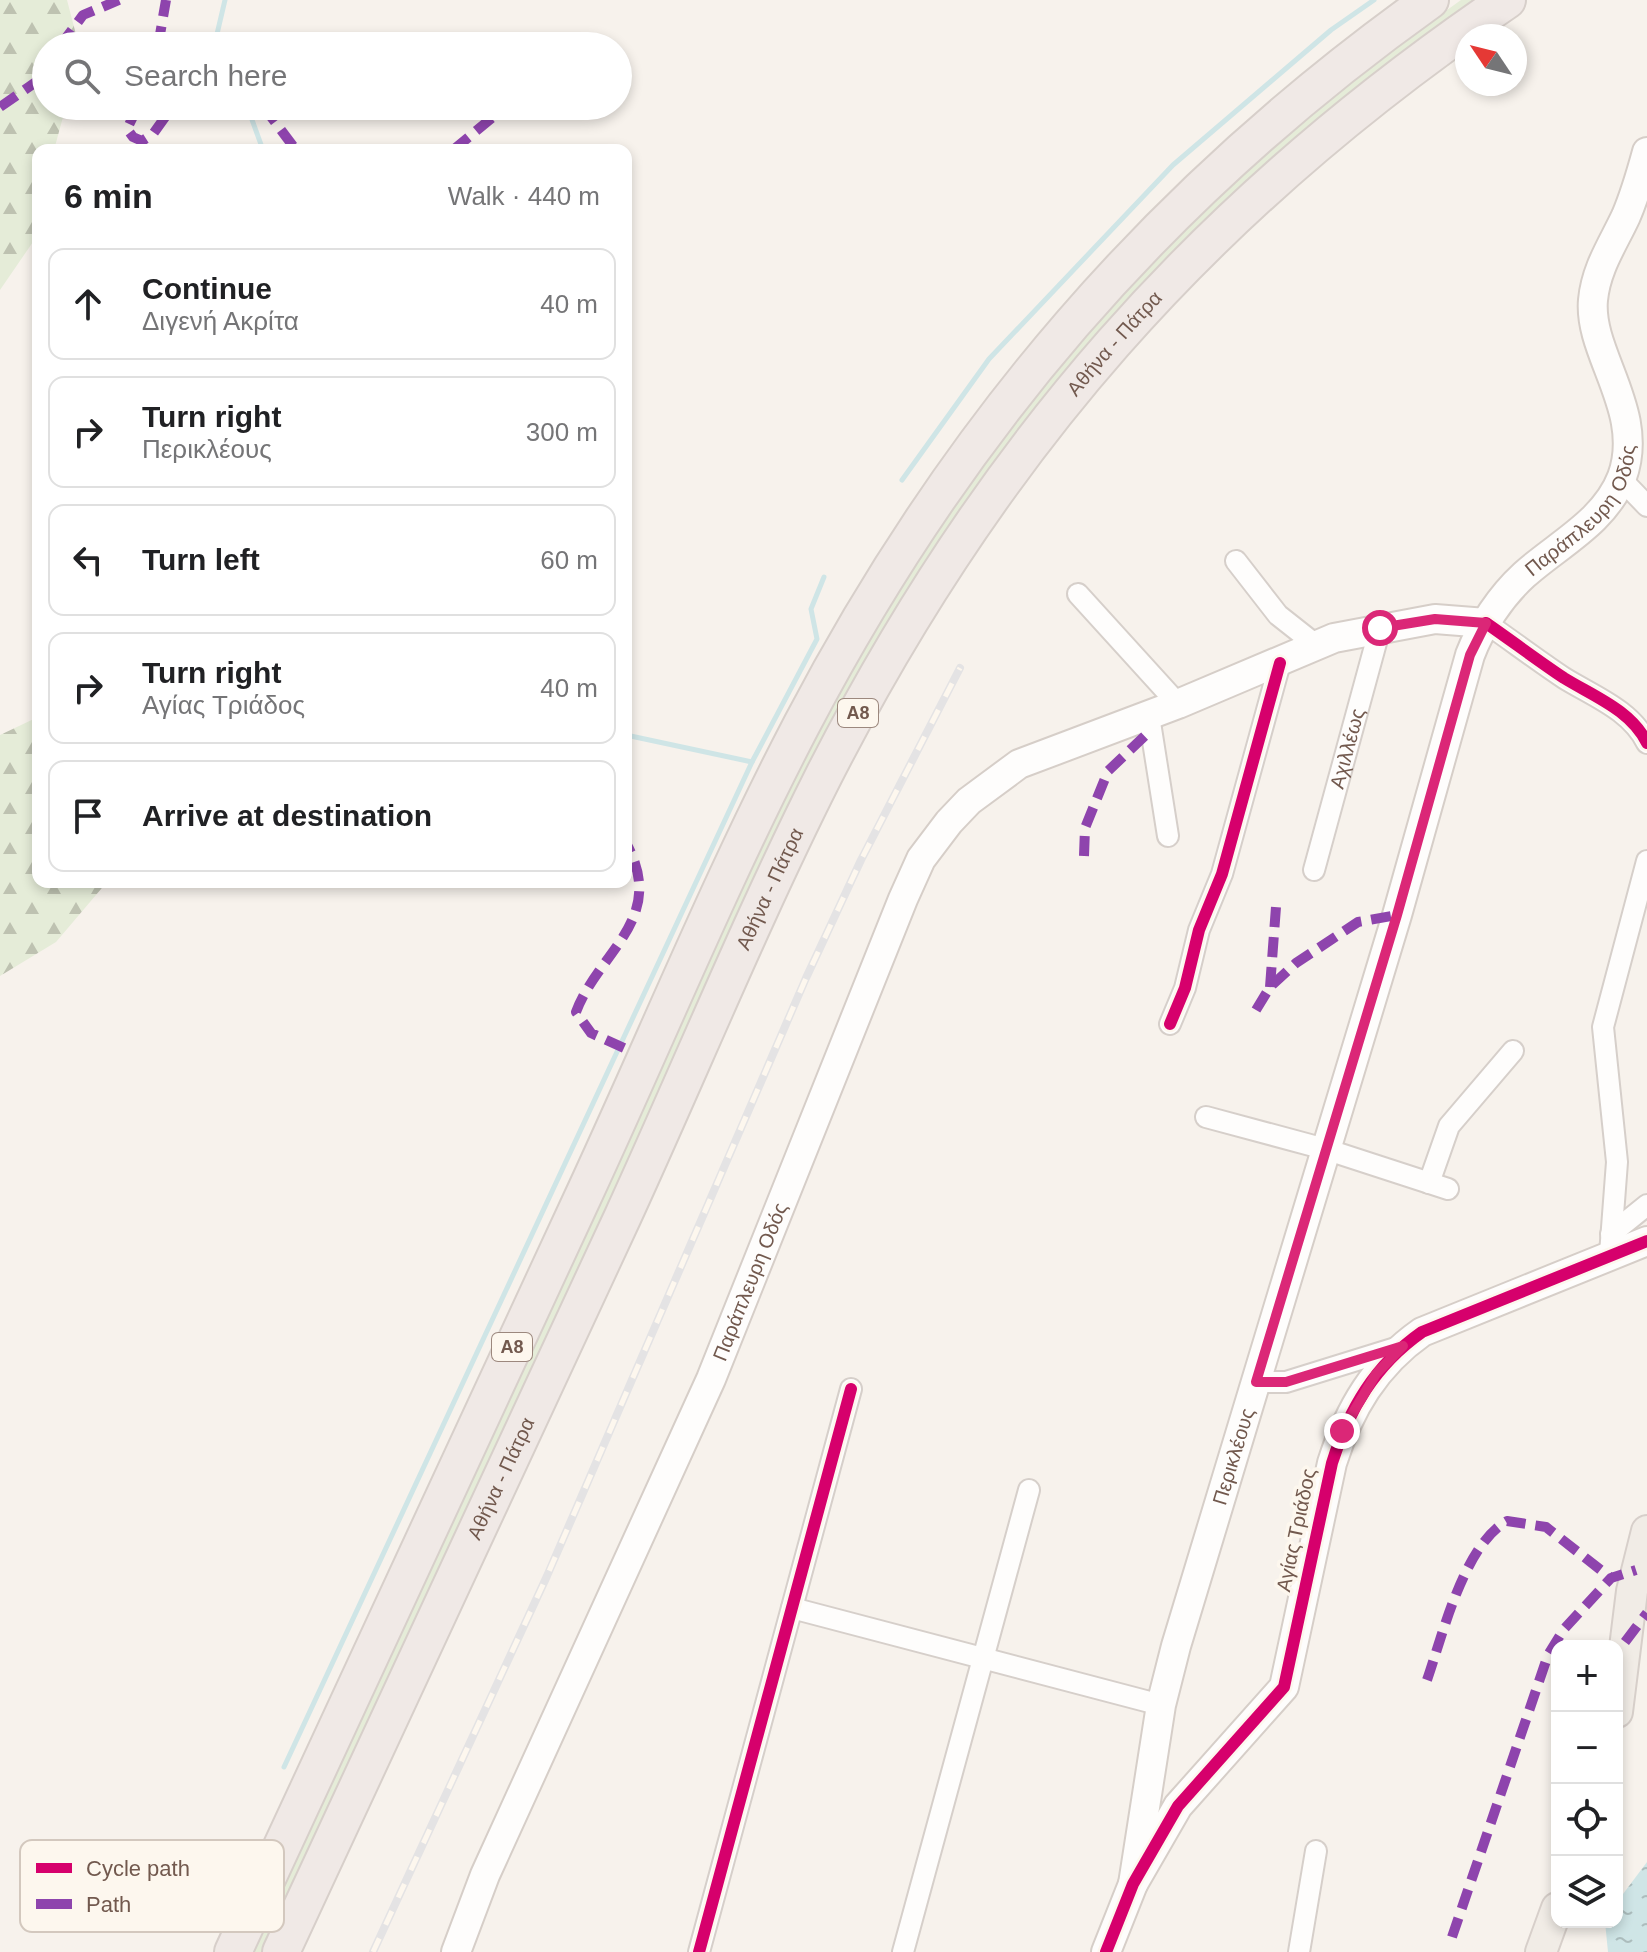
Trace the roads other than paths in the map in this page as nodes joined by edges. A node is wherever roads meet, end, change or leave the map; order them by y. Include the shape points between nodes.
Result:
1 (1430, 0) edge
2 (1507, 0) edge
3 (1647, 152) edge
4 (1621, 479) junction
5 (1647, 506) edge
6 (1236, 561) dead end
7 (1078, 594) dead end
8 (1486, 623) junction
9 (1380, 628) junction
10 (1316, 645) junction
11 (1280, 663) junction
12 (1178, 704) junction
13 (1149, 716) junction
14 (1647, 743) edge
15 (1168, 836) dead end
16 (1647, 861) edge
17 (1314, 870) dead end
18 (1170, 1024) dead end
19 (1513, 1051) dead end
20 (1206, 1117) dead end
21 (1325, 1149) junction
22 (1647, 1205) edge
23 (1647, 1241) edge
24 (1610, 1244) junction
25 (1403, 1346) junction
26 (1256, 1382) junction
27 (851, 1389) dead end
28 (1029, 1490) dead end
29 (1647, 1531) edge
30 (792, 1608) junction
31 (982, 1658) junction
32 (1623, 1664) edge
33 (1161, 1705) junction
34 (284, 1842) edge
35 (1316, 1851) dead end
36 (1133, 1884) junction
37 (1551, 1924) edge
38 (242, 1932) edge
39 (233, 1952) edge
40 (281, 1952) edge
41 (456, 1952) edge
42 (699, 1952) edge
43 (903, 1952) edge
44 (1106, 1952) edge
45 (1299, 1952) edge
46 (1541, 1952) edge

1 - 34 highway, Α8 via 1265,128 1108,280 994,418 870,603 745,838
2 - 40 highway, Αθήνα - Πάτρα / Α8 via 1360,106 1178,270 1028,445 915,615 842,741 785,856
3 - 4 main road, Παράπλευρη Οδός via 1630,206 1597,276 1593,303 1625,421
4 - 5 street
4 - 8 main road, Παράπλευρη Οδός via 1596,516 1524,575
6 - 10 street via 1278,615
7 - 12 street
8 - 9 main road, Παράπλευρη Οδός via 1435,619
8 - 14 street via 1615,708
8 - 21 main road, Περικλέους via 1470,655
9 - 10 main road, Παράπλευρη Οδός
9 - 17 street, Αχιλλέως
10 - 11 main road, Παράπλευρη Οδός
11 - 12 main road, Παράπλευρη Οδός
11 - 18 street via 1222,874
12 - 13 main road, Παράπλευρη Οδός
13 - 15 street
13 - 41 main road, Παράπλευρη Οδός via 1019,764 969,801 921,859 711,1379 485,1875
16 - 24 street via 1603,1027 1617,1162
19 - 21 street via 1449,1126 1439,1186
20 - 21 street
21 - 26 main road, Περικλέους
22 - 24 street
23 - 24 main road, Αγίας Τριάδος
24 - 25 main road, Αγίας Τριάδος via 1448,1319
25 - 26 street via 1286,1382
25 - 36 main road, Αγίας Τριάδος via 1376,1374 1342,1431 1313,1540 1284,1687 1178,1806
26 - 33 main road, Περικλέους
27 - 30 street
28 - 31 street
29 - 32 main road via 1632,1591
30 - 31 street
30 - 42 street
31 - 33 street
31 - 43 street
33 - 36 main road, Περικλέους
35 - 45 street
36 - 44 main road, Αγίας Τριάδος
37 - 46 main road
38 - 39 highway, Α8

